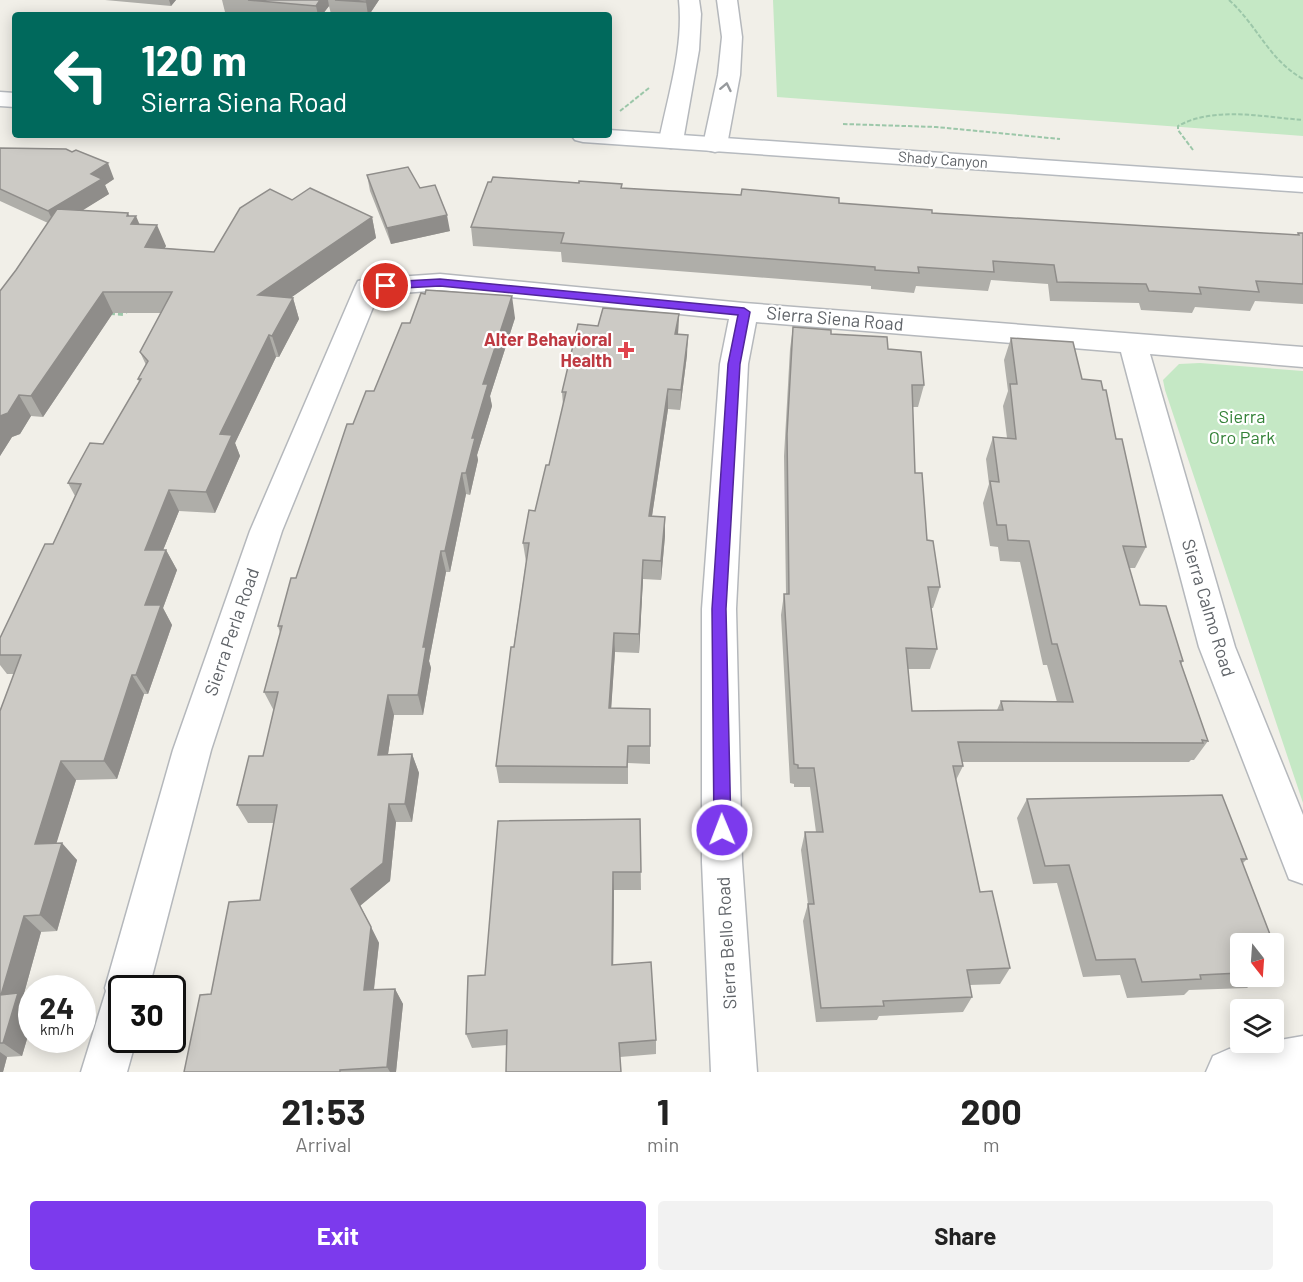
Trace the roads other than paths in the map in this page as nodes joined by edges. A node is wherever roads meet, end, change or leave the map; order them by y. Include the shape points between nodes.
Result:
1 (689, 0) edge
2 (727, 0) edge
3 (612, 137) edge
4 (670, 141) junction
5 (716, 144) junction
6 (1303, 185) edge
7 (368, 287) joint
8 (744, 312) junction
9 (1133, 343) junction
10 (1303, 357) edge
11 (1303, 865) edge
12 (131, 975) edge
13 (109, 1053) edge
14 (1303, 1059) edge
15 (104, 1072) edge
16 (735, 1072) edge
17 (1229, 1072) edge

1 - 4 street via 686,52
5 -> 2 street via 732,37
3 - 4 street, Shady Canyon
4 - 5 street, Shady Canyon
5 - 6 street, Shady Canyon
7 - 8 street, Sierra Siena Road via 440,282
7 - 12 street, Sierra Perla Road via 266,531 192,750
8 - 9 street, Sierra Siena Road
8 - 16 street, Sierra Bello Road via 734,364 719,609 722,862
9 - 10 street, Sierra Siena Road
9 - 11 street, Sierra Calmo Road via 1217,646
13 - 15 street
14 - 17 street

